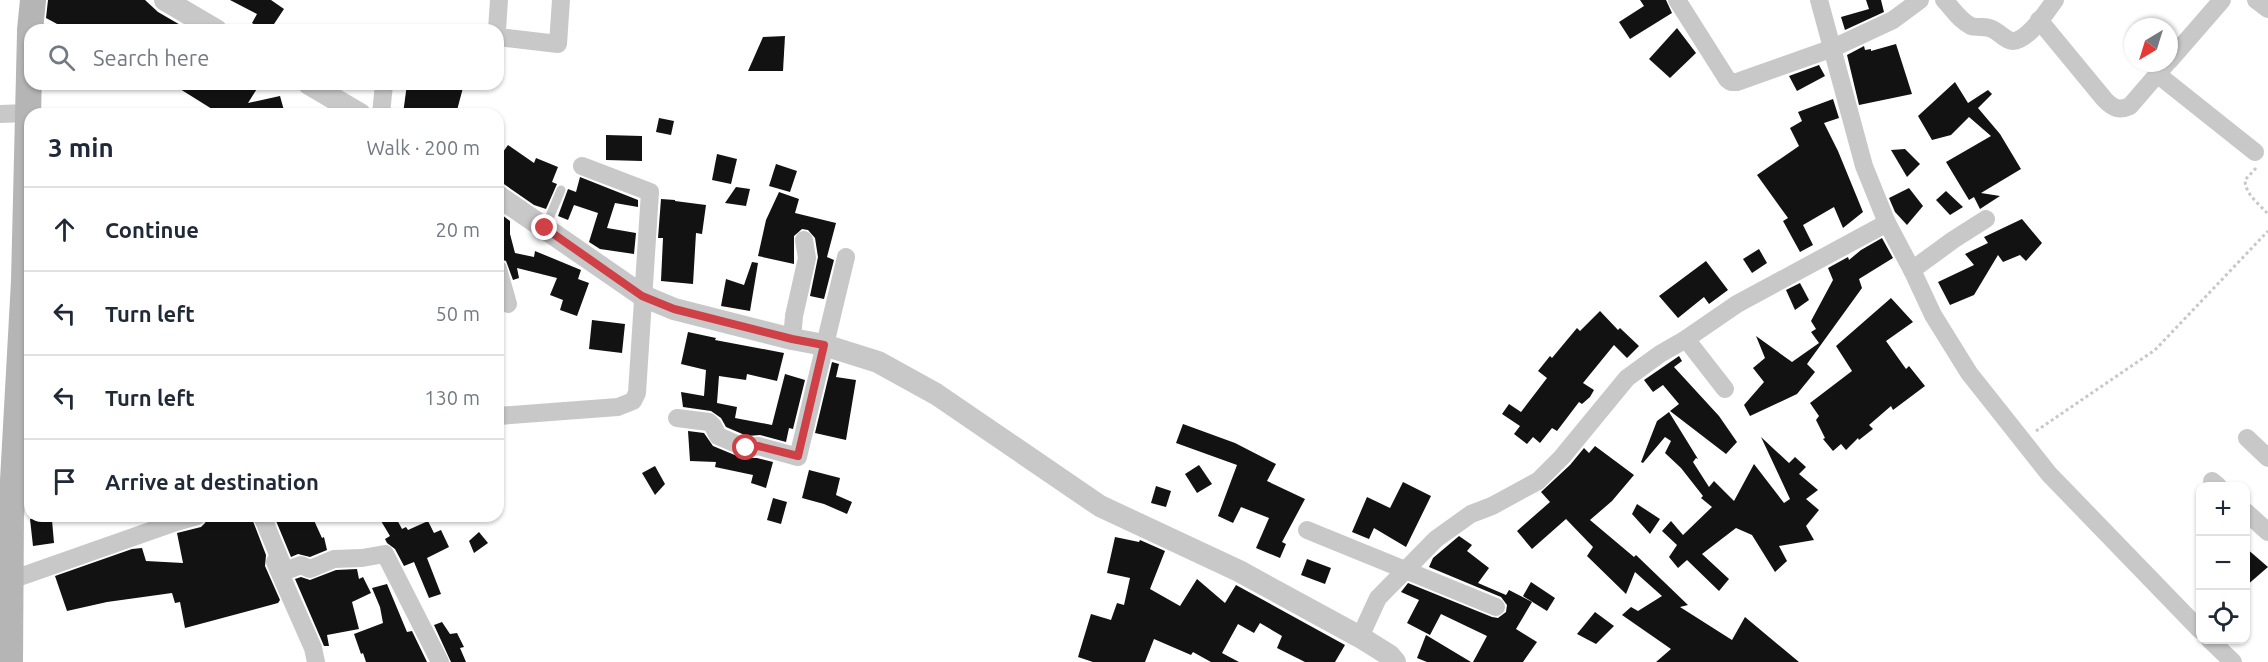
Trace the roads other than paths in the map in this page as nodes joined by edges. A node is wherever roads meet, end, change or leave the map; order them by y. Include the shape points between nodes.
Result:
1 (33, 0) edge
2 (165, 0) edge
3 (499, 0) edge
4 (561, 0) edge
5 (1677, 0) edge
6 (1819, 0) edge
7 (1920, 0) edge
8 (1944, 0) edge
9 (2055, 0) edge
10 (2222, 0) edge
11 (2256, 0) edge
12 (2268, 9) edge
13 (2039, 20) junction
14 (31, 24) edge
15 (206, 24) edge
16 (497, 24) edge
17 (504, 38) edge
18 (1833, 48) junction
19 (2178, 50) edge
20 (2159, 72) edge
21 (2170, 72) edge
22 (28, 90) edge
23 (319, 90) edge
24 (383, 90) edge
25 (27, 108) edge
26 (350, 108) edge
27 (382, 108) edge
28 (24, 113) edge
29 (0, 114) edge
30 (2255, 152) road end
31 (582, 166) dead end
32 (561, 190) dead end
33 (504, 200) edge
34 (1986, 219) dead end
35 (1887, 223) junction
36 (545, 228) junction
37 (804, 240) dead end
38 (846, 257) dead end
39 (1912, 270) junction
40 (504, 290) edge
41 (642, 296) junction
42 (508, 304) dead end
43 (24, 313) edge
44 (792, 339) junction
45 (1686, 339) junction
46 (824, 345) junction
47 (1725, 389) dead end
48 (504, 416) edge
49 (677, 418) dead end
50 (2247, 438) dead end
51 (2268, 458) edge
52 (2250, 516) edge
53 (5, 517) edge
54 (176, 522) edge
55 (258, 522) edge
56 (265, 522) edge
57 (1307, 530) dead end
58 (2268, 532) edge
59 (1406, 569) junction
60 (11, 580) junction
61 (1496, 607) dead end
62 (2196, 626) edge
63 (1360, 637) junction
64 (2215, 644) edge
65 (10, 662) edge
66 (316, 662) edge
67 (440, 662) edge
68 (1395, 662) edge
69 (2233, 662) edge

1 - 14 main road
2 - 15 street
3 - 16 street
4 - 17 street via 558,44
5 - 18 street via 1731,82
6 - 18 street
7 - 18 street via 1893,20
8 - 13 street via 1968,24 1992,28 2009,40 2020,41
9 - 13 street
10 - 19 street
11 - 12 street
13 - 20 street via 2114,108 2130,106
18 - 35 street via 1864,166
21 - 30 street
22 - 25 main road
23 - 26 street
24 - 27 street
28 - 29 street
31 - 41 street via 650,192
32 - 36 lane
33 - 36 street
34 - 39 street
35 - 39 street
35 - 45 street via 1737,304
36 - 41 street
37 - 44 street via 807,258
38 - 46 street
39 - 62 street via 1933,315 1969,373 2022,441 2103,532
40 - 42 street
41 - 44 street via 674,309
41 - 48 street via 638,393 633,401 606,409
43 - 53 main road
44 - 46 street
45 - 47 street
45 - 59 street via 1627,378 1538,481 1471,514 1436,539
46 - 49 street via 798,456 758,446 742,447 718,436 709,423
46 - 63 street via 878,362 936,394 1100,506 1239,571
50 - 51 street
52 - 58 street
53 - 60 main road
54 - 60 street
55 - 66 street
56 - 67 street via 285,571 301,565 310,569 334,559 385,554
57 - 59 street
59 - 61 street
59 - 63 street via 1378,598
60 - 65 main road
63 - 68 street
64 - 69 street

